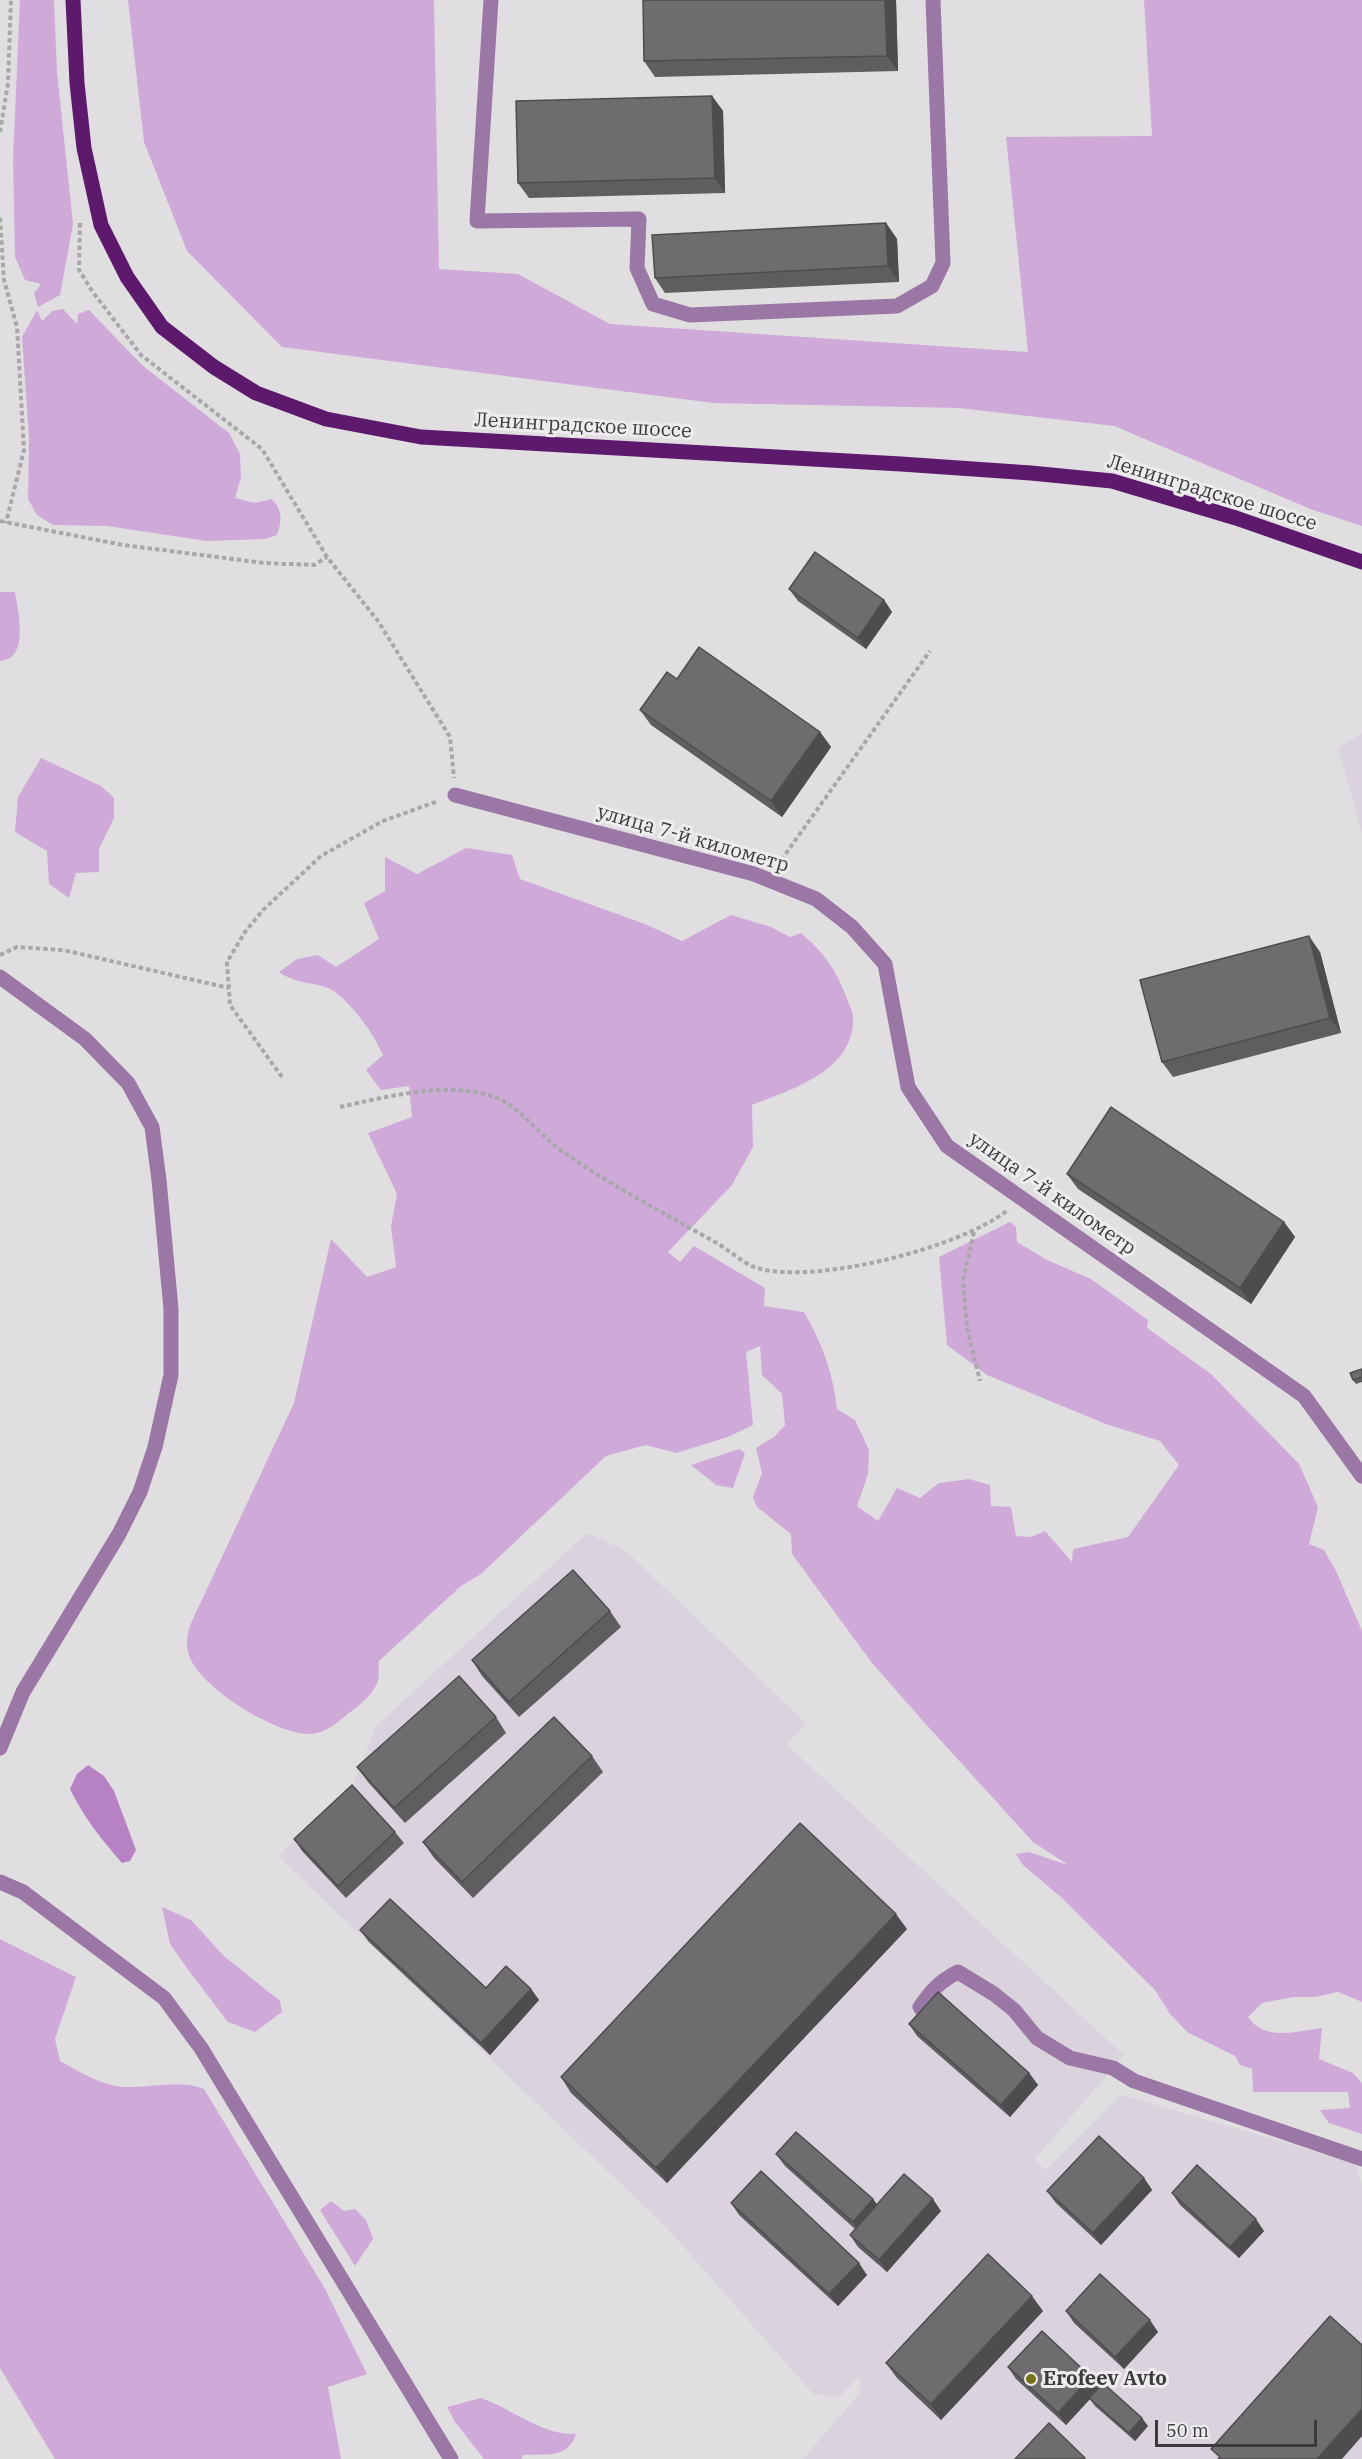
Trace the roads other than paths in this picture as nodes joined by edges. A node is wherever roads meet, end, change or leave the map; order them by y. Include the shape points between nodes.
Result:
1 (73, 0) edge
2 (490, 0) edge
3 (933, 0) edge
4 (1362, 562) edge
5 (455, 795) road end
6 (0, 976) edge
7 (1362, 1476) edge
8 (0, 1748) edge
9 (0, 1882) edge
10 (927, 2016) edge
11 (1362, 2159) edge
12 (451, 2459) edge

1 - 4 main road, Ленинградское шоссе via 84,148 101,225 127,277 162,327 256,393 326,419 421,438 1031,473 1112,482 1236,518
2 - 3 lane via 477,221 639,219 637,268 653,304 690,315 897,306 932,286 943,263
5 - 7 lane, улица 7-й километр via 754,874 816,899 852,927 885,964 908,1087 947,1146 1304,1396
6 - 8 lane via 92,1046 129,1083 152,1127 171,1309 171,1375 155,1448 140,1492 119,1534 23,1692
9 - 12 lane via 23,1892 164,1998 201,2048
10 - 11 lane via 920,2007 943,1979 958,1972 994,1994 1014,2010 1037,2038 1070,2058 1113,2068 1134,2081

